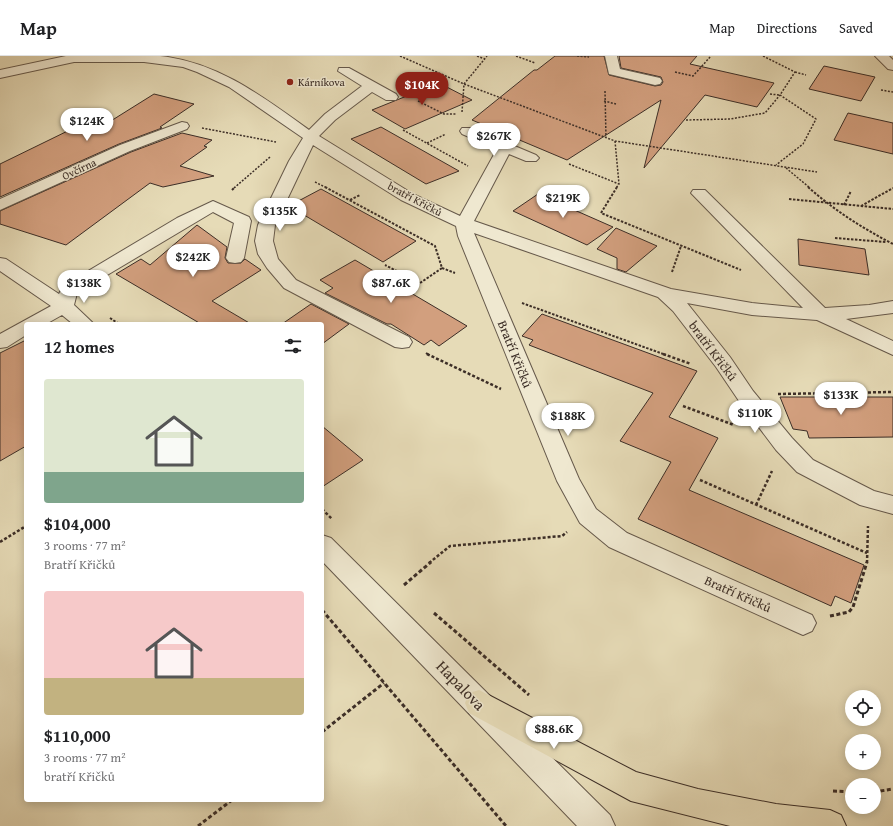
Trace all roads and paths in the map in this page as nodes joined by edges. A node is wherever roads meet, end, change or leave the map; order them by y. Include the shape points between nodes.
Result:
1 (24, 56) edge
2 (400, 56) edge
3 (477, 56) edge
4 (487, 56) edge
5 (516, 56) edge
6 (611, 56) edge
7 (711, 56) edge
8 (763, 56) edge
9 (881, 56) edge
10 (79, 57) edge
11 (485, 59) junction
12 (182, 60) edge
13 (535, 63) dead end
14 (34, 66) junction
15 (893, 66) edge
16 (344, 71) dead end
17 (795, 72) junction
18 (0, 74) edge
19 (806, 74) dead end
20 (693, 76) dead end
21 (655, 81) dead end
22 (464, 84) junction
23 (370, 86) junction
24 (605, 86) dead end
25 (881, 90) dead end
26 (893, 92) edge
27 (770, 94) dead end
28 (780, 95) junction
29 (391, 97) dead end
30 (418, 101) dead end
31 (604, 101) junction
32 (616, 104) dead end
33 (444, 114) dead end
34 (686, 120) dead end
35 (182, 126) joint
36 (403, 130) dead end
37 (467, 131) joint
38 (311, 137) junction
39 (606, 138) junction
40 (260, 139) dead end
41 (434, 140) dead end
42 (614, 141) junction
43 (427, 143) junction
44 (505, 147) junction
45 (275, 153) dead end
46 (531, 158) dead end
47 (569, 164) dead end
48 (776, 166) junction
49 (786, 167) junction
50 (473, 169) dead end
51 (293, 170) junction
52 (817, 172) dead end
53 (619, 184) junction
54 (893, 188) edge
55 (851, 191) dead end
56 (699, 193) dead end
57 (789, 199) dead end
58 (826, 203) junction
59 (844, 205) junction
60 (0, 206) edge
61 (213, 206) junction
62 (861, 206) junction
63 (893, 209) edge
64 (464, 224) junction
65 (835, 238) dead end
66 (888, 242) junction
67 (893, 244) edge
68 (681, 246) junction
69 (235, 258) dead end
70 (0, 263) edge
71 (385, 265) dead end
72 (744, 272) dead end
73 (490, 292) junction
74 (664, 292) junction
75 (64, 306) junction
76 (893, 307) edge
77 (820, 314) junction
78 (36, 322) edge
79 (82, 322) edge
80 (24, 328) edge
81 (0, 342) edge
82 (402, 342) joint
83 (893, 349) edge
84 (691, 364) dead end
85 (893, 392) edge
86 (746, 396) junction
87 (536, 406) junction
88 (700, 480) dead end
89 (868, 499) junction
90 (893, 505) edge
91 (24, 527) edge
92 (562, 536) dead end
93 (0, 542) edge
94 (324, 547) edge
95 (867, 553) junction
96 (409, 591) dead end
97 (324, 612) edge
98 (432, 612) dead end
99 (803, 623) joint
100 (384, 683) junction
101 (532, 698) dead end
102 (479, 704) junction
103 (324, 730) edge
104 (893, 789) edge
105 (830, 791) dead end
106 (881, 791) edge
107 (845, 792) edge
108 (229, 802) edge
109 (198, 826) edge
110 (506, 826) edge
111 (599, 826) edge
112 (830, 826) edge

1 - 14 street
2 - 22 path
3 - 11 path
4 - 11 path
5 - 13 path
6 - 21 street via 614,71
7 - 20 path
8 - 17 path
9 - 15 street
10 - 12 street, bratří Křičků
10 - 14 street, bratří Křičků
11 - 22 path
12 - 38 street, bratří Křičků via 251,95
14 - 18 street, bratří Křičků
16 - 23 street
17 - 19 path
17 - 28 path
22 - 37 path via 462,120
22 - 39 path
23 - 29 street
23 - 38 street
24 - 31 path
25 - 26 path
27 - 28 path
28 - 34 path via 765,113 730,119
28 - 48 path via 816,120 803,144
30 - 33 path
31 - 32 path
31 - 39 path
35 - 40 path via 220,130
35 - 60 street, Ovčírna via 125,148
36 - 43 path
37 - 44 street
38 - 51 street
38 - 64 street, bratří Křičků via 408,197
39 - 42 path
41 - 43 path
42 - 48 path
42 - 53 path
43 - 50 path
44 - 46 street
44 - 64 street
45 - 61 path
47 - 53 path
48 - 49 path
49 - 52 path
49 - 58 path
51 - 71 path via 435,246 442,268 420,283
51 - 82 street via 268,222 264,240 268,256 278,272 290,284
53 - 68 path via 601,213
54 - 62 path
55 - 59 path
56 - 77 street, bratří Křičků
57 - 58 path
58 - 59 path
58 - 66 path
59 - 62 path
61 - 69 street via 243,221
61 - 75 street via 70,290
62 - 63 path
64 - 73 street, Bratří Křičků via 466,236
64 - 74 street, bratří Křičků
65 - 66 path
66 - 67 path
68 - 72 path
68 - 74 path
70 - 75 street
73 - 84 path
73 - 87 street, Bratří Křičků
74 - 77 street, bratří Křičků via 754,310
74 - 86 street, bratří Křičků via 680,307
75 - 78 street
75 - 79 street
76 - 77 street, bratří Křičků via 865,312
77 - 83 street, bratří Křičků
80 - 81 street
82 - 87 path
85 - 86 path
86 - 89 street, bratří Křičků via 805,466
87 - 99 street, Bratří Křičků via 568,480 588,516 618,540
88 - 95 path
89 - 90 street, bratří Křičků
89 - 95 path
91 - 93 path
92 - 96 path via 450,546 403,586
94 - 102 street, Hapalova
95 - 99 path via 867,564 849,612
97 - 100 path
98 - 101 path
100 - 103 path
100 - 110 path
102 - 111 street, Hapalova
102 - 112 highway via 631,786 698,804 776,820
104 - 106 path
105 - 107 path
108 - 109 path

